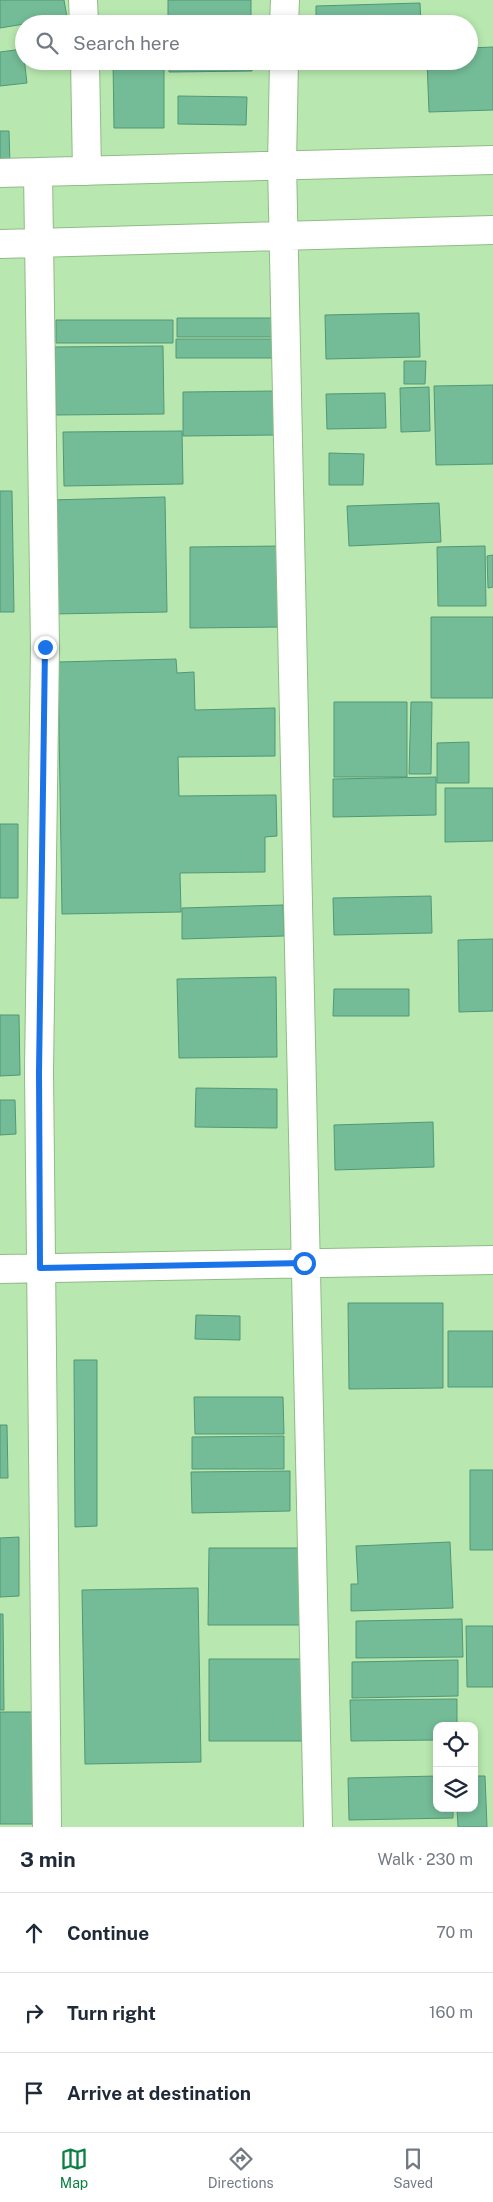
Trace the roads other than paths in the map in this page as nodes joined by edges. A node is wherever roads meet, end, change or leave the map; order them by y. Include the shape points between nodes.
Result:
1 (83, 0) edge
2 (285, 0) edge
3 (84, 15) edge
4 (284, 15) edge
5 (85, 70) edge
6 (284, 70) edge
7 (493, 160) edge
8 (282, 164) junction
9 (87, 171) junction
10 (38, 172) junction
11 (0, 173) edge
12 (493, 230) edge
13 (284, 234) junction
14 (40, 243) junction
15 (0, 244) edge
16 (493, 1260) edge
17 (304, 1263) junction
18 (40, 1268) junction
19 (0, 1269) edge
20 (46, 1827) edge
21 (318, 1827) edge

1 - 3 street
2 - 4 street
5 - 9 street
6 - 8 street
7 - 8 street
8 - 9 street
8 - 13 street
9 - 10 street
10 - 11 street
10 - 14 street
12 - 13 street
13 - 14 street
13 - 17 street
14 - 15 street
14 - 18 street via 45,647 39,1072
16 - 17 street
17 - 18 street
17 - 21 street
18 - 19 street
18 - 20 street

